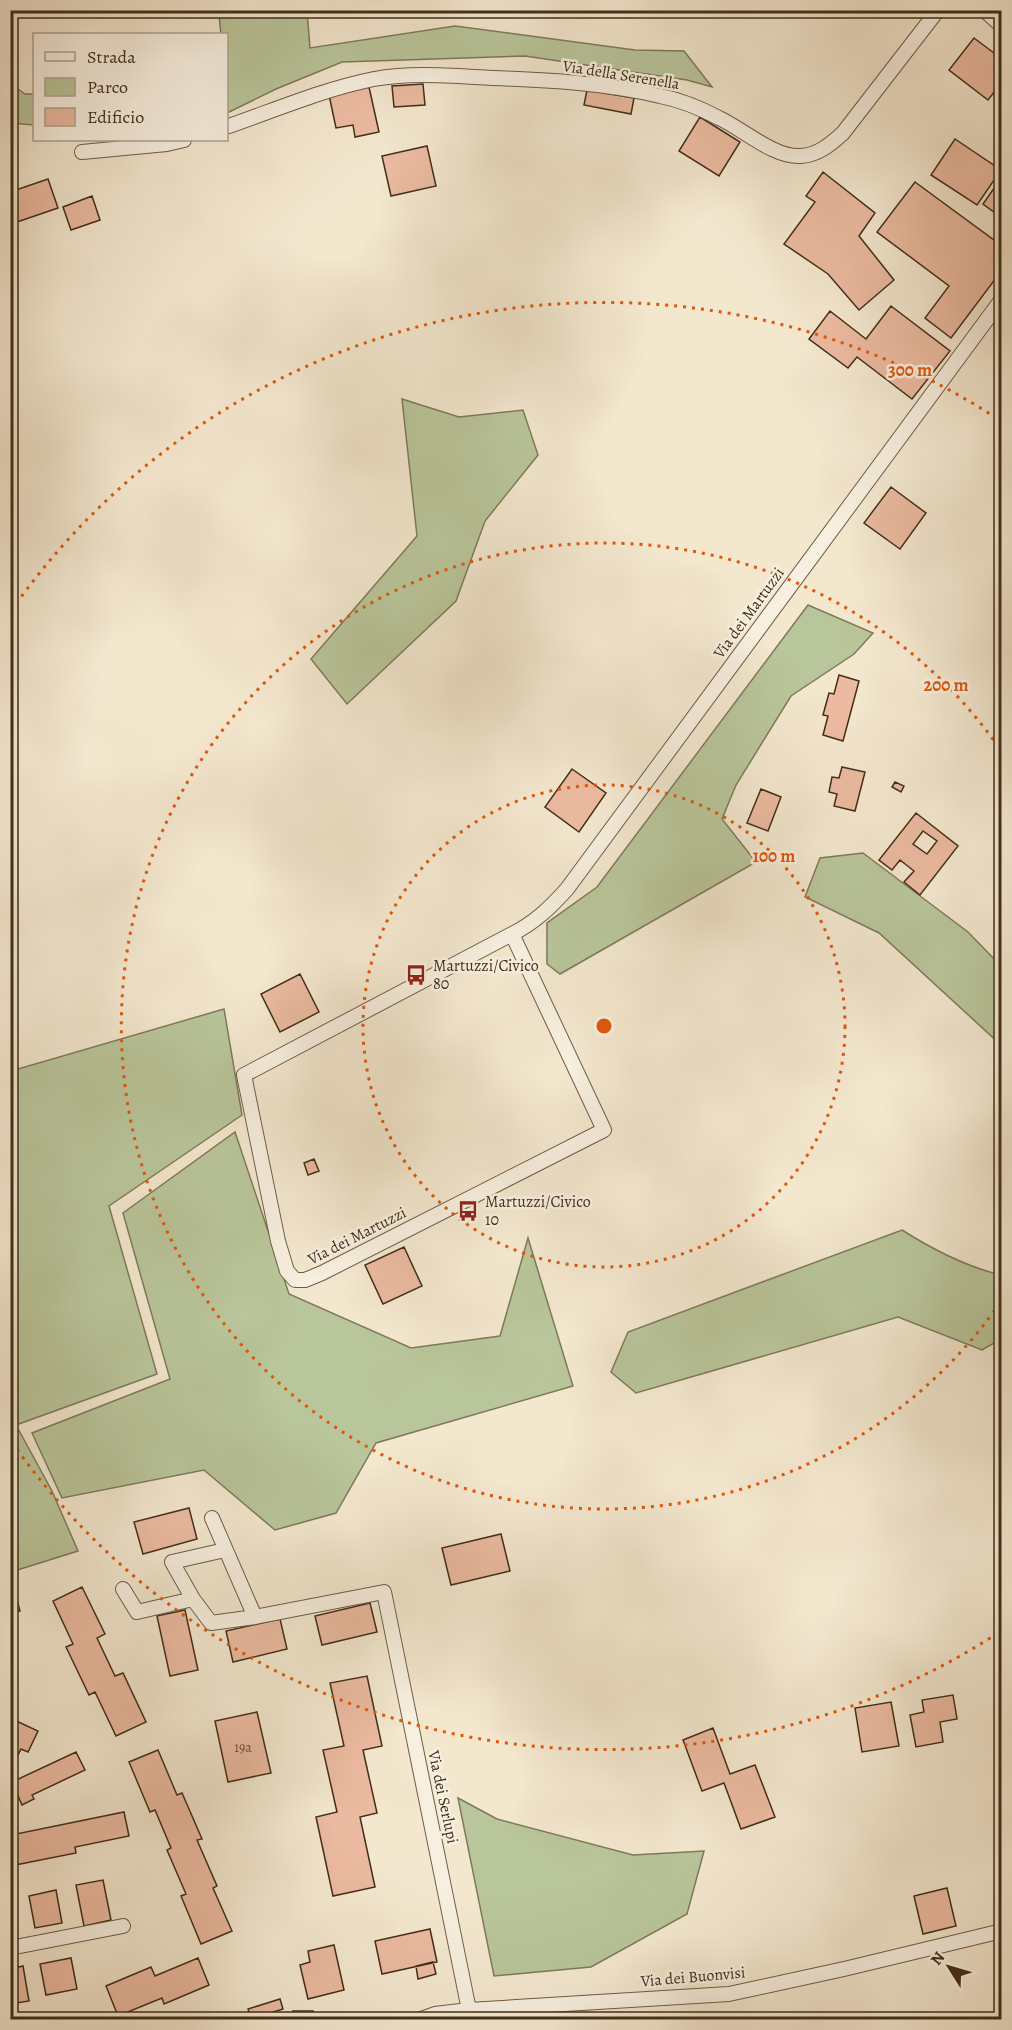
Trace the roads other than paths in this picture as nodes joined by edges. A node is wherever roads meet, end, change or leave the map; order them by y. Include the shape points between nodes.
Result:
1 (939, 10) edge
2 (984, 10) edge
3 (1002, 26) edge
4 (228, 126) edge
5 (180, 141) edge
6 (82, 152) dead end
7 (1002, 299) edge
8 (512, 934) junction
9 (212, 1518) dead end
10 (225, 1550) junction
11 (123, 1589) dead end
12 (194, 1599) junction
13 (255, 1617) junction
14 (123, 1926) dead end
15 (1002, 1930) edge
16 (10, 1948) edge
17 (469, 2010) junction
18 (418, 2019) edge

1 - 4 street, Via della Serenella via 848,128 827,147 809,155 777,152 722,119 661,96 555,81 434,75 354,84
2 - 3 street
5 - 6 street
7 - 8 street, Via dei Martuzzi via 567,889 549,909
8 - 8 street, Via dei Martuzzi via 244,1075 278,1241 287,1271 295,1280 322,1273 604,1130
9 - 10 street
10 - 12 street via 172,1562
10 - 13 street
11 - 12 street via 137,1612
12 - 13 street via 211,1623
13 - 17 street, Via dei Serlupi via 384,1592
14 - 16 street
15 - 17 street, Via dei Buonvisi via 729,1994
17 - 18 street, Via dei Buonvisi

